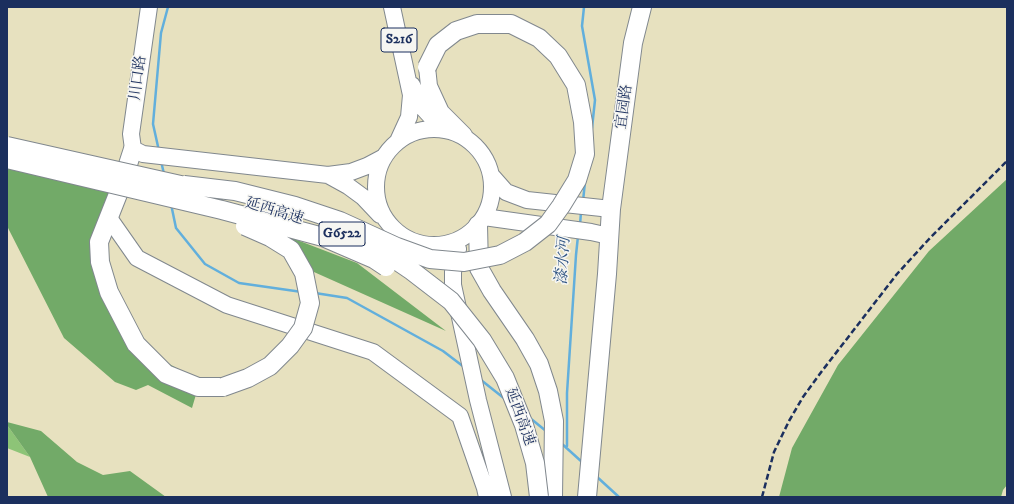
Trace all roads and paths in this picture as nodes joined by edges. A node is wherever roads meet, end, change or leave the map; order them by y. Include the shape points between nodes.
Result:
1 (149, 7) edge
2 (392, 7) edge
3 (642, 7) edge
4 (427, 67) joint
5 (406, 73) junction
6 (455, 133) junction
7 (398, 141) junction
8 (7, 146) edge
9 (477, 147) junction
10 (138, 152) junction
11 (384, 157) junction
12 (7, 160) edge
13 (7, 163) edge
14 (328, 175) junction
15 (491, 175) junction
16 (184, 185) junction
17 (603, 208) junction
18 (109, 218) junction
19 (385, 220) junction
20 (481, 221) junction
21 (402, 236) junction
22 (609, 236) junction
23 (459, 240) junction
24 (603, 273) junction
25 (453, 285) junction
26 (491, 450) junction
27 (553, 490) edge
28 (486, 492) edge
29 (503, 497) edge
30 (527, 497) edge
31 (539, 497) edge
32 (580, 497) edge
33 (587, 497) edge

1 - 10 main road, 川口路 via 131,134
2 - 5 main road, S216 / S216
3 - 17 highway, 宜园路
4 - 9 main road via 429,86 441,112
4 - 16 highway, bridge via 438,46 456,31 477,24 512,24 539,38 558,56 576,85 583,122 585,154 577,180 548,224 525,242 500,255 464,262 430,260 340,221 295,206 235,191
5 - 6 main road via 422,107 434,120
5 - 7 main road via 411,95 409,117
6 - 7 main road via 425,129
6 - 9 main road
7 - 11 main road
8 - 16 highway, 延西高速 / G6522, bridge
9 - 15 main road via 486,160
10 - 14 main road
10 - 18 highway
11 - 14 main road via 351,172
11 - 19 main road via 377,172 375,189 378,205
12 - 30 highway, 延西高速 / G6522, bridge via 222,210 323,237 374,259 443,309 472,347 494,383 513,429 524,465
13 - 18 highway, bridge via 53,181 237,223 270,237 291,250 304,273 310,303 304,328 270,366 223,387 198,387 166,374 136,344 109,292 100,262 99,242
14 - 19 main road via 363,197
15 - 17 main road via 506,192 527,200
15 - 20 main road via 490,203
16 - 31 highway, 延西高速 / G6522, bridge via 338,232 381,250 451,301 482,340 504,378 535,463
17 - 22 highway, 宜园路
18 - 28 main road via 137,258 227,305 373,352 460,416
19 - 21 main road
20 - 22 main road via 517,222
20 - 23 main road
20 - 27 highway via 479,268 525,339 548,391 554,421
21 - 23 main road via 421,244 440,245
21 - 25 main road via 445,273
22 - 24 highway, 宜园路
23 - 25 main road
24 - 32 highway
24 - 33 highway
25 - 26 main road
26 - 28 main road
26 - 29 main road

